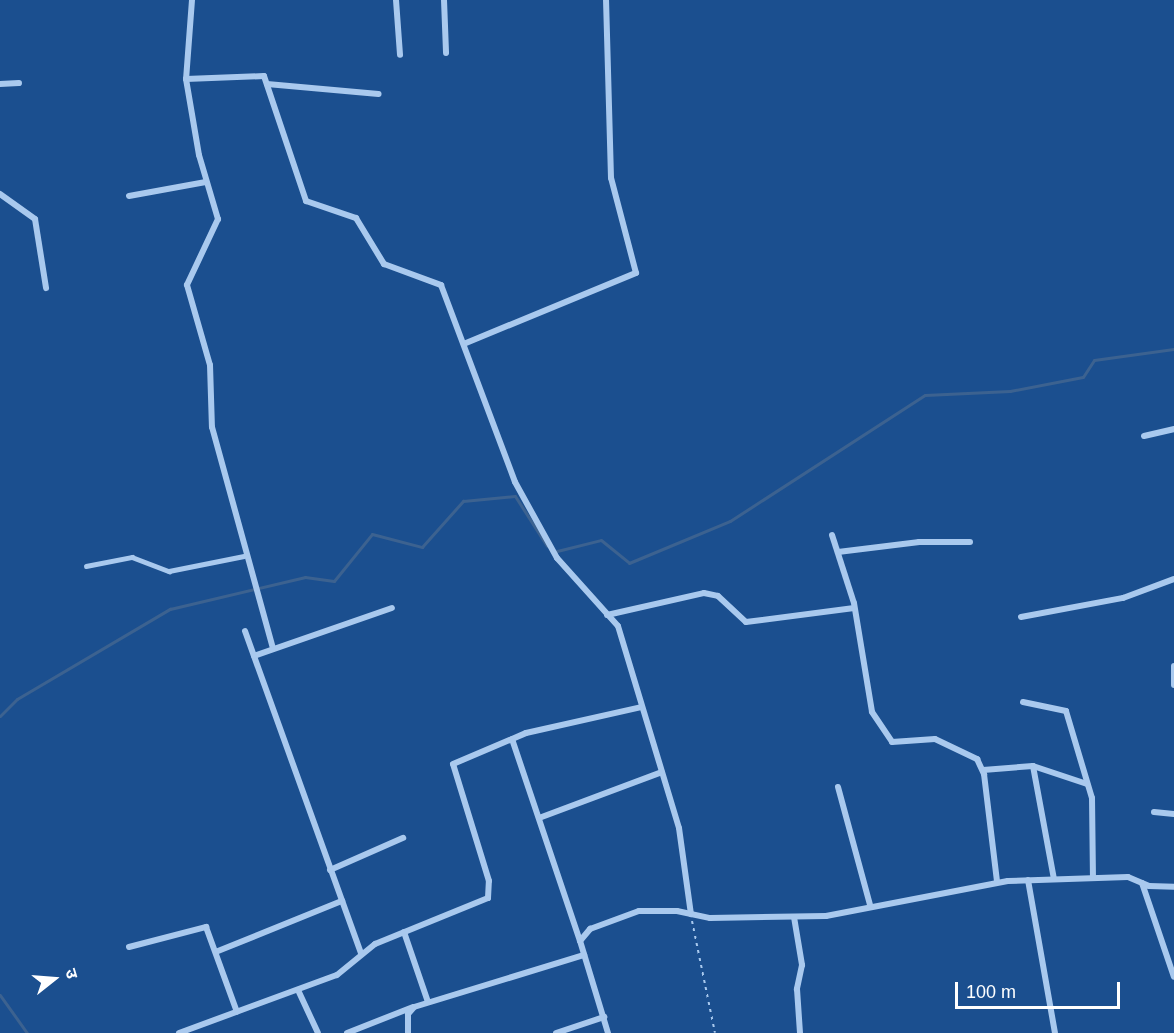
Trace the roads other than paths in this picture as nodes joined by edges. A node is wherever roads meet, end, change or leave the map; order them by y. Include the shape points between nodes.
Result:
1 (192, 0) edge
2 (396, 0) edge
3 (444, 0) edge
4 (606, 0) edge
5 (446, 53) dead end
6 (400, 55) dead end
7 (186, 79) junction
8 (19, 83) dead end
9 (0, 84) edge
10 (267, 84) junction
11 (379, 94) dead end
12 (206, 182) junction
13 (0, 194) edge
14 (129, 196) dead end
15 (46, 288) dead end
16 (466, 343) junction
17 (1174, 429) edge
18 (1144, 436) dead end
19 (832, 535) dead end
20 (970, 542) dead end
21 (838, 552) junction
22 (244, 556) junction
23 (86, 566) dead end
24 (1174, 579) edge
25 (392, 608) dead end
26 (854, 608) junction
27 (607, 615) junction
28 (1021, 617) dead end
29 (245, 631) dead end
30 (273, 649) junction
31 (254, 656) junction
32 (1174, 666) edge
33 (1174, 685) edge
34 (1023, 702) dead end
35 (641, 707) junction
36 (512, 739) junction
37 (1033, 766) junction
38 (983, 770) junction
39 (662, 772) junction
40 (1087, 784) junction
41 (838, 787) dead end
42 (1154, 812) dead end
43 (1174, 814) edge
44 (539, 818) junction
45 (403, 838) dead end
46 (330, 870) junction
47 (1094, 877) junction
48 (1054, 879) junction
49 (1028, 880) junction
50 (997, 882) junction
51 (1142, 883) junction
52 (1174, 887) edge
53 (342, 901) junction
54 (870, 905) junction
55 (691, 914) junction
56 (794, 917) junction
57 (404, 932) junction
58 (580, 941) junction
59 (129, 947) dead end
60 (218, 951) junction
61 (361, 954) junction
62 (584, 955) junction
63 (1174, 977) edge
64 (298, 990) junction
65 (428, 1002) junction
66 (414, 1007) junction
67 (237, 1012) junction
68 (604, 1017) junction
69 (179, 1033) edge
70 (318, 1033) edge
71 (347, 1033) edge
72 (408, 1033) edge
73 (556, 1033) edge
74 (608, 1033) edge
75 (800, 1033) edge
76 (1055, 1033) edge

1 - 7 street
2 - 6 street
3 - 5 street
4 - 16 street via 611,178 636,273
7 - 10 street via 260,73
7 - 12 street
8 - 9 street
10 - 11 street
10 - 16 street via 302,196 356,218 384,264 441,285
12 - 14 street
12 - 22 street via 217,225 204,243 200,263 187,285 210,365 212,427
13 - 15 street via 35,219
16 - 27 street via 515,482 557,558
17 - 18 street
19 - 21 street
20 - 21 street via 919,542
21 - 26 street
22 - 23 lane via 169,571 132,557
22 - 30 street
24 - 28 street via 1123,598
25 - 30 street
26 - 27 street via 746,622 718,596 704,593
26 - 38 street via 867,699 887,739 942,742 971,754
27 - 35 street via 618,626
29 - 31 street
30 - 31 street
31 - 46 street
32 - 33 street
34 - 40 street via 1066,711
35 - 36 street
35 - 39 street
36 - 44 street
36 - 57 street via 453,764 490,895
37 - 38 street
37 - 40 street
37 - 48 street
38 - 50 street
39 - 44 street
39 - 55 street via 679,828
40 - 47 street
41 - 54 street
42 - 43 street
44 - 58 street
45 - 46 street
46 - 53 street
47 - 48 street
47 - 51 street via 1128,877
48 - 49 street
49 - 50 street
49 - 76 street
50 - 54 street
51 - 52 street
51 - 63 street
53 - 60 street
53 - 61 street
54 - 56 street
55 - 56 street
55 - 58 street via 639,912 590,929
56 - 75 street via 802,965 797,989
57 - 61 street
57 - 65 street
58 - 62 street
59 - 60 street via 200,925 210,930
60 - 67 street
61 - 64 street via 347,970
62 - 65 street
62 - 68 street
64 - 67 street
64 - 70 street
65 - 66 street
66 - 71 street
66 - 72 street via 408,1014
67 - 69 street
68 - 73 street
68 - 74 street

